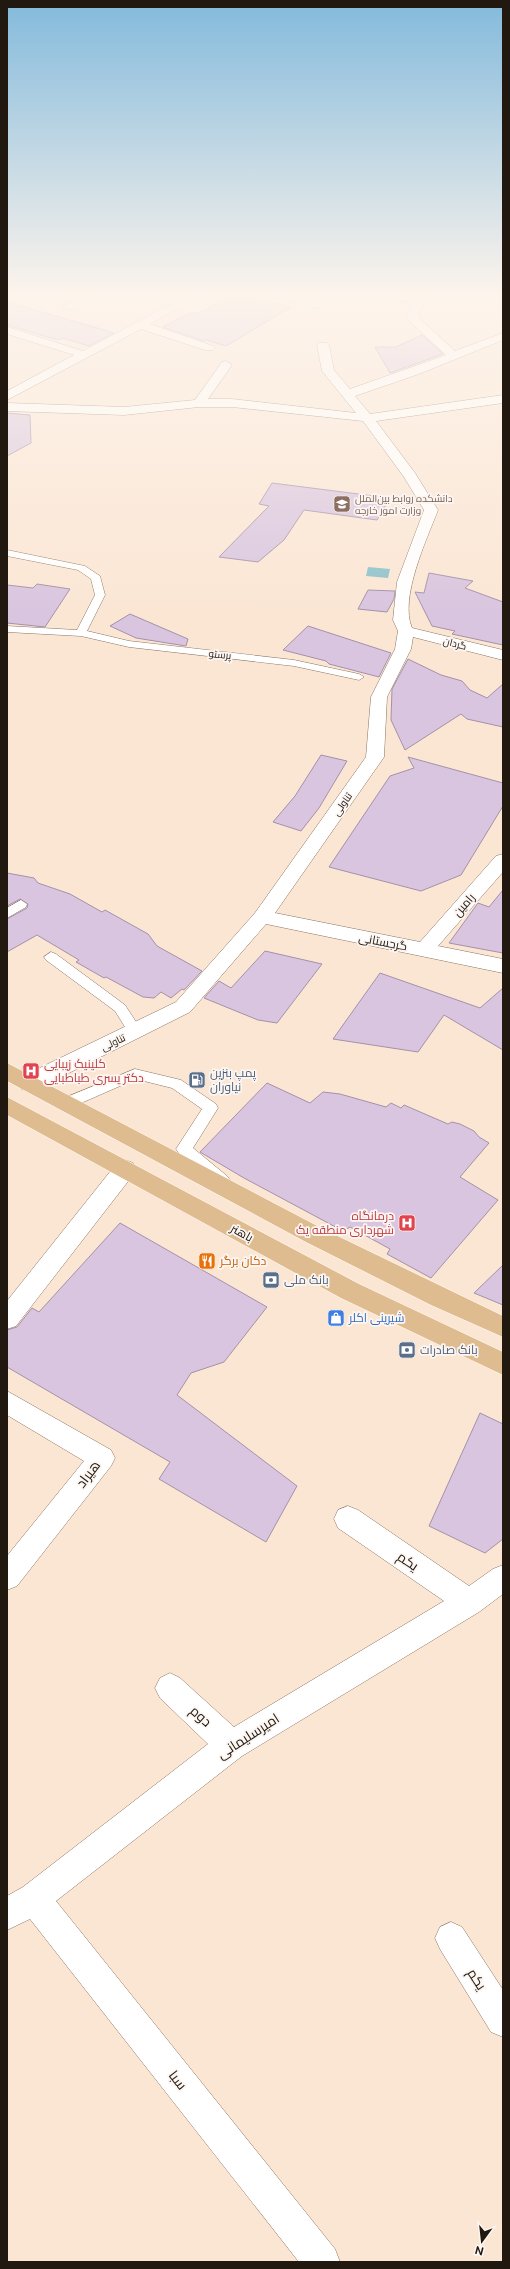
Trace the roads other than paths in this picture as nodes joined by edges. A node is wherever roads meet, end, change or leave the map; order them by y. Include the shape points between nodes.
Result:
1 (353, 401) edge
2 (492, 401) edge
3 (199, 403) joint
4 (7, 407) edge
5 (367, 418) junction
6 (7, 553) edge
7 (7, 629) edge
8 (406, 631) junction
9 (81, 633) junction
10 (503, 655) edge
11 (359, 677) dead end
12 (503, 860) edge
13 (21, 904) dead end
14 (7, 914) edge
15 (262, 917) junction
16 (424, 950) junction
17 (51, 957) dead end
18 (503, 966) edge
19 (135, 1031) junction
20 (7, 1071) edge
21 (29, 1083) junction
22 (67, 1103) junction
23 (7, 1105) edge
24 (125, 1169) junction
25 (244, 1199) junction
26 (7, 1319) edge
27 (503, 1327) edge
28 (503, 1364) edge
29 (7, 1402) edge
30 (348, 1519) dead end
31 (7, 1577) edge
32 (501, 1586) edge
33 (469, 1602) junction
34 (170, 1688) dead end
35 (231, 1745) junction
36 (21, 1906) edge
37 (451, 1938) dead end
38 (503, 2020) edge
39 (322, 2262) edge

1 - 5 street
2 - 5 street
3 - 4 street via 124,411
3 - 5 street via 232,403
5 - 8 street, تناولی via 410,476 431,510 404,582 401,620
6 - 9 lane via 81,568 96,578 100,595
7 - 9 lane, پرستو
8 - 10 street, گردان
8 - 15 street, تناولی via 404,649 379,697 375,757
9 - 11 lane, پرستو via 129,644 294,663
12 - 16 street, رامین
13 - 14 lane
15 - 16 street, گرجستانی
15 - 19 street, تناولی via 183,1007
16 - 18 street, گرجستانی
17 - 19 lane via 120,1008
19 - 21 street, تناولی
20 - 21 main road
21 - 22 main road
22 - 25 main road
22 - 25 lane via 135,1074 176,1084 211,1108 184,1149
23 - 24 main road, باهنر
24 - 26 street
24 - 28 main road, باهنر via 350,1291
25 - 27 main road via 420,1289
29 - 31 street, هیراد via 102,1458
30 - 33 street, یکم
32 - 33 street, امیرسلیمانی
33 - 35 street, امیرسلیمانی
34 - 35 street, دوم
35 - 36 street, امیرسلیمانی
36 - 39 street, سبا
37 - 38 street, یکم

